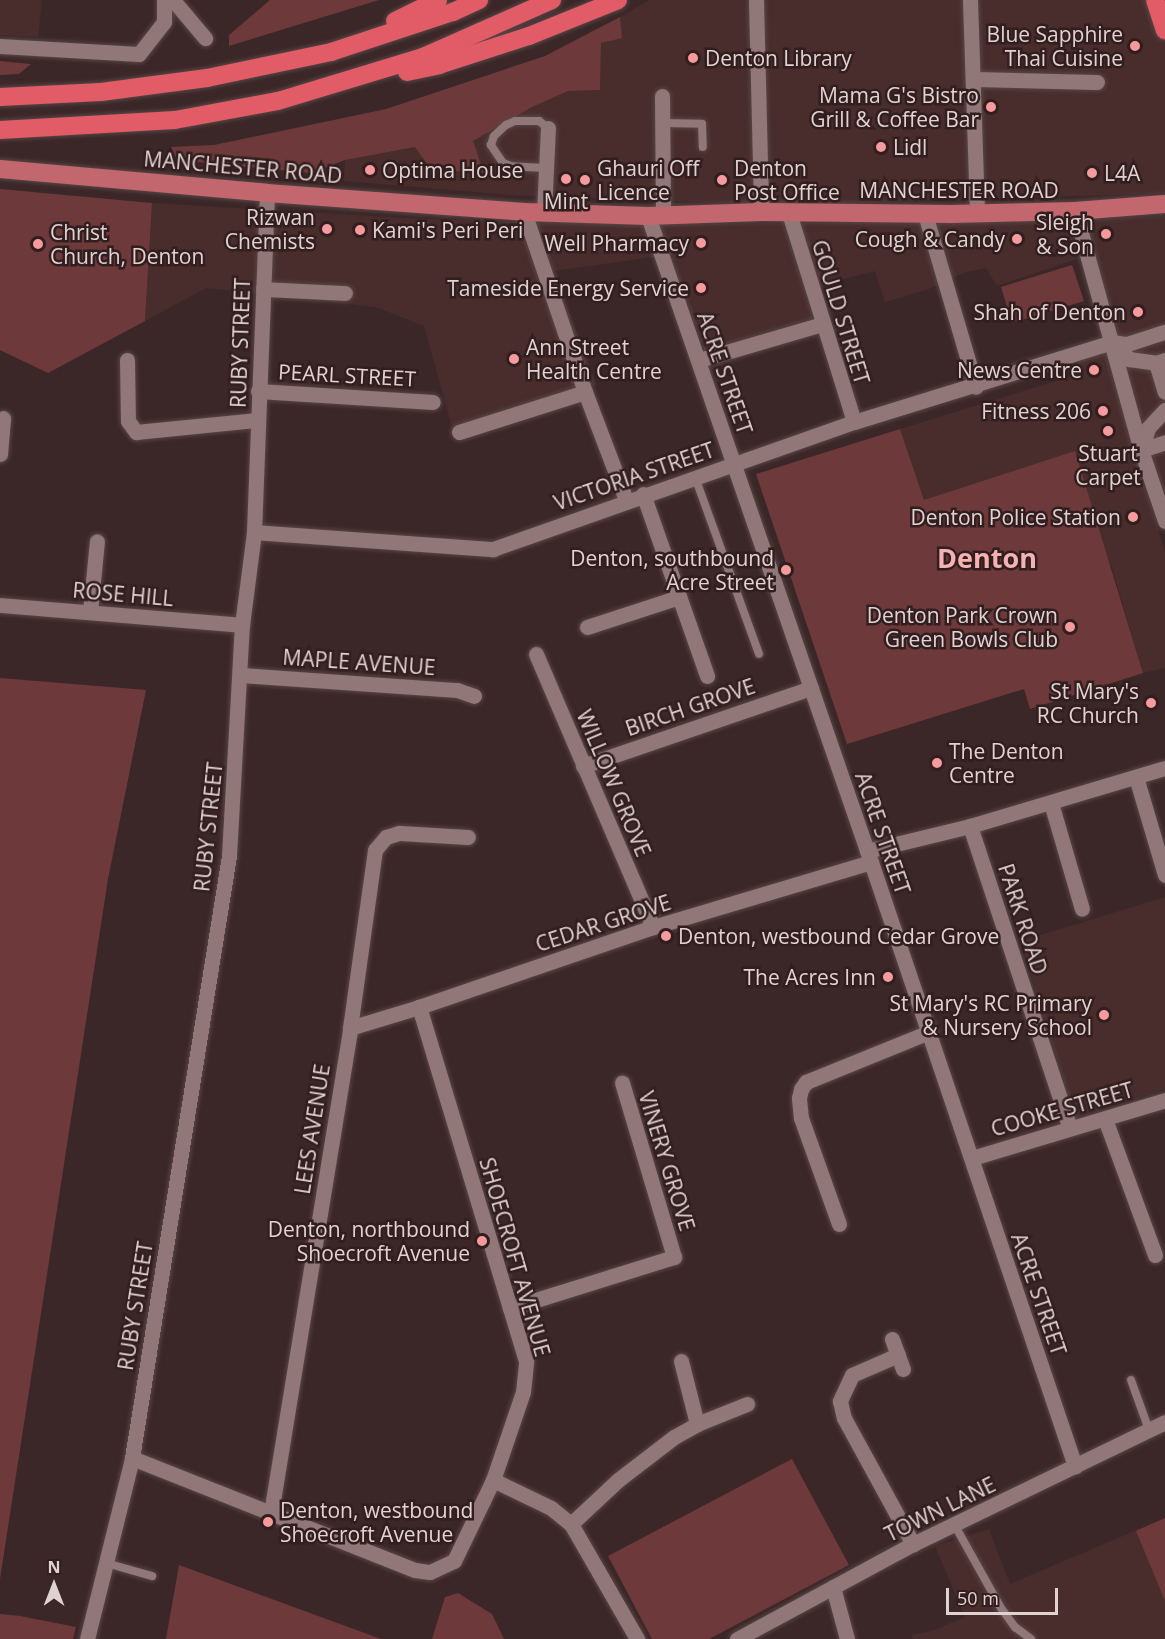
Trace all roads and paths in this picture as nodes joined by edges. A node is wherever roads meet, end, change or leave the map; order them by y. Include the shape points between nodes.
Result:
1 (164, 0) edge
2 (173, 0) edge
3 (438, 0) edge
4 (479, 0) edge
5 (552, 0) edge
6 (618, 0) edge
7 (756, 0) edge
8 (970, 0) edge
9 (1155, 0) edge
10 (1165, 30) edge
11 (205, 38) dead end
12 (0, 46) edge
13 (331, 52) junction
14 (973, 79) junction
15 (1097, 82) dead end
16 (318, 90) junction
17 (662, 96) dead end
18 (0, 98) edge
19 (663, 123) junction
20 (548, 128) joint
21 (0, 130) edge
22 (703, 147) dead end
23 (546, 168) junction
24 (0, 169) edge
25 (267, 194) junction
26 (1165, 204) edge
27 (1075, 211) junction
28 (524, 212) junction
29 (544, 212) junction
30 (761, 212) junction
31 (789, 213) junction
32 (976, 213) junction
33 (925, 214) junction
34 (656, 215) junction
35 (263, 289) junction
36 (345, 292) dead end
37 (822, 324) junction
38 (1165, 332) edge
39 (1113, 342) junction
40 (127, 360) dead end
41 (699, 360) junction
42 (1161, 362) edge
43 (976, 387) junction
44 (258, 391) junction
45 (585, 392) junction
46 (1165, 392) edge
47 (433, 402) dead end
48 (1165, 410) edge
49 (3, 418) dead end
50 (258, 420) junction
51 (854, 422) junction
52 (459, 432) dead end
53 (1165, 442) edge
54 (1141, 450) junction
55 (0, 454) edge
56 (734, 463) junction
57 (695, 477) junction
58 (643, 494) junction
59 (626, 500) junction
60 (1165, 521) edge
61 (254, 532) junction
62 (97, 541) dead end
63 (679, 597) junction
64 (0, 605) edge
65 (90, 612) junction
66 (242, 625) junction
67 (587, 627) dead end
68 (536, 654) dead end
69 (759, 654) dead end
70 (241, 675) junction
71 (707, 676) dead end
72 (811, 688) junction
73 (474, 696) dead end
74 (583, 766) junction
75 (1165, 768) edge
76 (1136, 777) junction
77 (1050, 803) junction
78 (970, 826) junction
79 (468, 837) dead end
80 (869, 857) junction
81 (1165, 875) edge
82 (1082, 909) dead end
83 (653, 927) junction
84 (418, 1007) junction
85 (350, 1028) junction
86 (929, 1032) junction
87 (622, 1083) dead end
88 (1165, 1100) edge
89 (1105, 1119) junction
90 (1070, 1128) junction
91 (972, 1158) junction
92 (839, 1224) dead end
93 (1155, 1255) dead end
94 (510, 1308) junction
95 (892, 1339) dead end
96 (681, 1361) dead end
97 (1131, 1380) dead end
98 (747, 1404) dead end
99 (1165, 1422) edge
100 (697, 1424) junction
101 (1149, 1430) junction
102 (132, 1458) junction
103 (1075, 1466) junction
104 (493, 1480) junction
105 (271, 1513) junction
106 (571, 1524) junction
107 (954, 1524) junction
108 (913, 1544) junction
109 (106, 1563) junction
110 (152, 1576) dead end
111 (833, 1587) junction
112 (87, 1639) edge
113 (636, 1639) edge
114 (737, 1639) edge
115 (847, 1639) edge
116 (1031, 1639) edge

1 - 12 street via 164,22 139,54
2 - 11 street
3 - 13 highway
4 - 13 highway
5 - 16 highway via 423,57
6 - 16 highway via 439,66
7 - 30 street
8 - 14 street
9 - 10 highway
13 - 18 highway via 207,78 101,92
14 - 15 street
14 - 32 street
16 - 21 highway via 175,120
17 - 19 street, ACRE STREET
19 - 22 lane via 702,124
19 - 34 street, ACRE STREET
20 - 23 street
20 - 23 lane via 539,121 515,122 494,136 491,145 503,163
23 - 29 street
24 - 25 main road, MANCHESTER ROAD
25 - 28 main road, MANCHESTER ROAD
25 - 35 street, RUBY STREET
26 - 27 main road, MANCHESTER ROAD
27 - 32 main road, MANCHESTER ROAD
27 - 39 street
28 - 29 main road, MANCHESTER ROAD
28 - 45 street
29 - 34 main road, MANCHESTER ROAD
30 - 31 main road, MANCHESTER ROAD
30 - 34 main road, MANCHESTER ROAD
31 - 33 main road, MANCHESTER ROAD
31 - 37 street, GOULD STREET
32 - 33 main road, MANCHESTER ROAD
33 - 43 street
34 - 41 street, ACRE STREET
35 - 36 street
35 - 44 street, RUBY STREET
37 - 41 street
37 - 51 street, GOULD STREET
38 - 39 street via 1127,344
39 - 42 street via 1129,360
39 - 43 street, VICTORIA STREET
39 - 54 street
40 - 50 street via 128,421 136,432
41 - 56 street, ACRE STREET
42 - 46 street
43 - 51 street, VICTORIA STREET
44 - 47 street, PEARL STREET
44 - 50 street, RUBY STREET
45 - 52 street
45 - 59 street
48 - 54 street via 1148,428
49 - 55 street
50 - 61 street, RUBY STREET
51 - 56 street, VICTORIA STREET
53 - 54 street
54 - 60 street
56 - 57 street, VICTORIA STREET
56 - 72 street, ACRE STREET
57 - 58 street, VICTORIA STREET
57 - 69 lane
58 - 59 street, VICTORIA STREET
58 - 63 street
59 - 61 street, VICTORIA STREET via 493,549
61 - 66 street, RUBY STREET
62 - 65 street
63 - 67 street
63 - 71 street
64 - 65 street, ROSE HILL
65 - 66 street, ROSE HILL
66 - 70 street, RUBY STREET
68 - 74 street, WILLOW GROVE
70 - 73 street, MAPLE AVENUE via 457,690
70 - 102 street, RUBY STREET via 229,856
72 - 74 street, BIRCH GROVE
72 - 80 street, ACRE STREET
74 - 83 street, WILLOW GROVE
75 - 76 street, CEDAR GROVE
76 - 77 street, CEDAR GROVE
76 - 81 street
77 - 78 street, CEDAR GROVE
77 - 82 street
78 - 80 street, CEDAR GROVE
78 - 90 street, PARK ROAD
79 - 85 street, LEES AVENUE via 399,833 386,837 375,850
80 - 83 street, CEDAR GROVE
80 - 86 street, ACRE STREET
83 - 84 street, CEDAR GROVE
84 - 85 street, CEDAR GROVE
84 - 94 street, SHOECROFT AVENUE
85 - 105 street, LEES AVENUE
86 - 91 street, ACRE STREET
86 - 92 street via 806,1082 801,1089 801,1118
87 - 94 street, VINERY GROVE via 674,1257
88 - 89 street, COOKE STREET
89 - 90 street, COOKE STREET
89 - 93 street
90 - 91 street, COOKE STREET
91 - 103 street, ACRE STREET
94 - 104 street, SHOECROFT AVENUE via 522,1344 526,1377
95 - 108 street via 900,1362 852,1375 840,1401 844,1418
96 - 100 street
97 - 101 lane
98 - 100 street
99 - 101 street, TOWN LANE
100 - 106 street via 648,1456
101 - 103 street, TOWN LANE
102 - 105 street, SHOECROFT AVENUE
102 - 109 street, RUBY STREET
103 - 107 street, TOWN LANE
104 - 105 street, SHOECROFT AVENUE via 454,1561 430,1572 415,1570
104 - 106 street via 551,1508
106 - 113 street
107 - 108 street, TOWN LANE
107 - 116 lane via 1001,1608 1015,1627
108 - 111 street, TOWN LANE
109 - 110 lane
109 - 112 street, RUBY STREET
111 - 114 street, TOWN LANE
111 - 115 street

